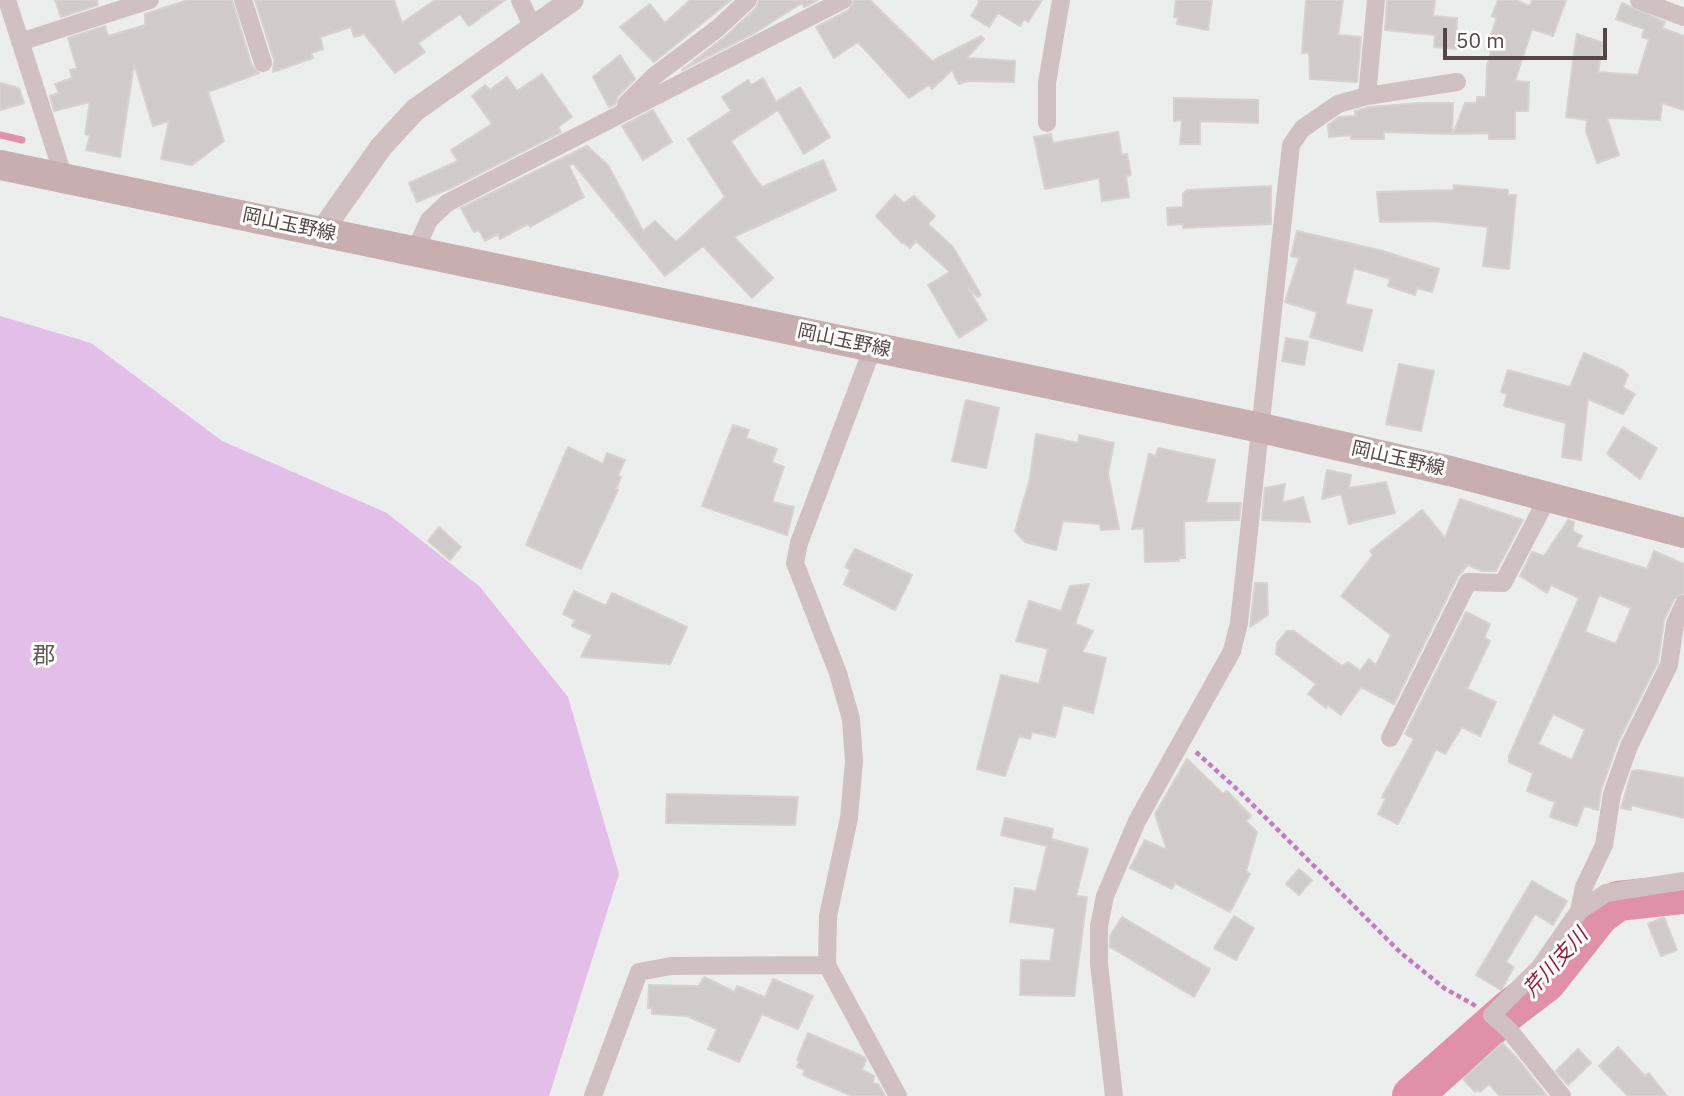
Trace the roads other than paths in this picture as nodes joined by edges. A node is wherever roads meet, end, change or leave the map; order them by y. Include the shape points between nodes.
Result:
1 (7, 0) edge
2 (150, 0) edge
3 (243, 0) edge
4 (520, 0) edge
5 (572, 0) edge
6 (748, 0) edge
7 (843, 0) edge
8 (1061, 0) edge
9 (1376, 0) edge
10 (1639, 0) edge
11 (1684, 17) edge
12 (533, 28) junction
13 (20, 42) junction
14 (263, 63) dead end
15 (1457, 82) dead end
16 (1367, 96) junction
17 (616, 114) junction
18 (1047, 123) dead end
19 (0, 165) edge
20 (64, 178) junction
21 (321, 232) junction
22 (415, 251) junction
23 (873, 347) junction
24 (1261, 428) junction
25 (1548, 497) junction
26 (1684, 533) edge
27 (1684, 604) edge
28 (1390, 738) dead end
29 (1684, 881) edge
30 (1578, 911) junction
31 (827, 965) junction
32 (593, 1096) edge
33 (898, 1096) edge
34 (1114, 1096) edge
35 (1562, 1096) edge

1 - 13 street
2 - 13 street
3 - 14 street
4 - 12 street
5 - 12 street
6 - 17 street via 653,77
7 - 17 street
8 - 18 street via 1047,83
9 - 16 street
10 - 11 street
12 - 21 street via 396,128
13 - 20 street
15 - 16 street
16 - 24 street via 1338,103 1301,129 1291,145
17 - 22 street via 446,203 429,220
19 - 20 main road, 岡山玉野線
20 - 21 main road, 岡山玉野線
21 - 22 main road, 岡山玉野線
22 - 23 main road, 岡山玉野線
23 - 24 main road, 岡山玉野線
23 - 31 street via 795,563 838,673 852,730 849,818 828,916
24 - 25 main road, 岡山玉野線
24 - 34 street via 1232,651 1119,859 1098,926
25 - 26 main road, 岡山玉野線
25 - 28 street via 1503,583 1468,582
27 - 30 street via 1675,624 1669,665 1629,746 1612,794 1604,845
29 - 30 street via 1606,892
30 - 35 street via 1540,967 1492,1015
31 - 32 street via 671,966 639,972
31 - 33 street

